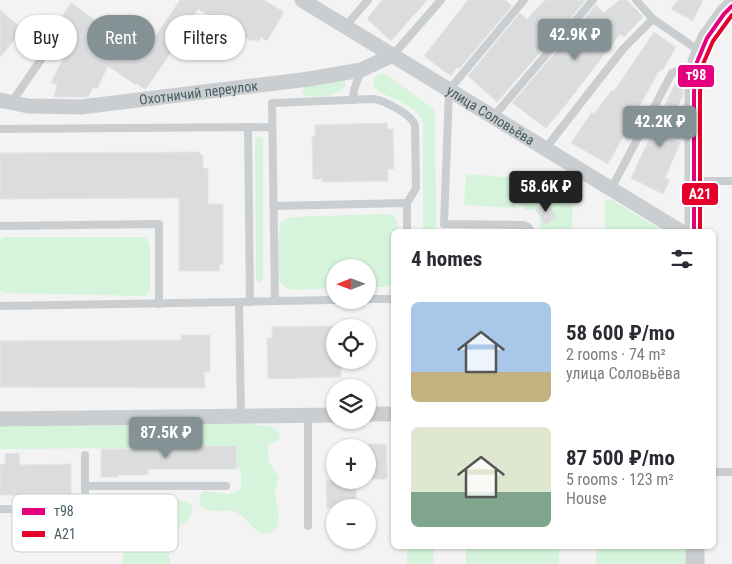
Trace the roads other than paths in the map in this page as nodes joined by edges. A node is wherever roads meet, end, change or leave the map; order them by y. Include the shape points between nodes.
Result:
1 (302, 0) edge
2 (368, 0) edge
3 (441, 0) edge
4 (524, 0) edge
5 (593, 0) edge
6 (636, 0) edge
7 (732, 6) edge
8 (653, 19) junction
9 (346, 27) junction
10 (393, 56) junction
11 (39, 60) edge
12 (699, 60) junction
13 (361, 70) junction
14 (449, 90) junction
15 (353, 100) junction
16 (6, 102) edge
17 (493, 118) junction
18 (272, 127) junction
19 (248, 128) junction
20 (0, 129) edge
21 (544, 148) junction
22 (694, 181) junction
23 (732, 181) edge
24 (611, 189) junction
25 (407, 203) junction
26 (274, 206) junction
27 (0, 226) edge
28 (444, 228) edge
29 (407, 229) edge
30 (530, 229) edge
31 (677, 229) edge
32 (694, 229) edge
33 (376, 299) edge
34 (391, 299) edge
35 (326, 300) edge
36 (275, 301) junction
37 (240, 302) junction
38 (250, 302) junction
39 (160, 304) junction
40 (0, 306) edge
41 (376, 414) edge
42 (391, 414) edge
43 (308, 415) junction
44 (326, 415) edge
45 (241, 417) junction
46 (0, 419) edge
47 (85, 455) dead end
48 (716, 472) edge
49 (732, 472) edge
50 (85, 486) junction
51 (226, 486) dead end
52 (85, 494) edge
53 (308, 526) dead end
54 (695, 549) edge
55 (695, 564) edge

1 - 9 street, улица Соловьёва
2 - 9 lane
3 - 10 lane
4 - 14 lane
5 - 17 lane
6 - 8 lane
7 - 12 street via 707,38
8 - 12 lane
8 - 21 lane via 623,49
9 - 10 street, улица Соловьёва
10 - 13 street, Охотничий переулок
10 - 14 street, улица Соловьёва
11 - 16 lane
12 - 22 street via 694,92
12 - 24 lane via 672,73
13 - 15 lane
13 - 16 street, Охотничий переулок via 81,107 28,106
14 - 17 street, улица Соловьёва
14 - 28 lane
15 - 18 lane via 272,102
15 - 25 lane via 383,101 414,121 416,188
17 - 21 street, улица Соловьёва
18 - 19 lane
18 - 26 lane
19 - 20 lane
19 - 38 lane
21 - 24 street, улица Соловьёва
22 - 23 lane
22 - 32 street
24 - 31 street, улица Соловьёва
25 - 26 lane
25 - 29 lane
26 - 36 lane
27 - 39 lane via 159,224
28 - 30 lane via 524,225
33 - 34 lane
35 - 36 lane
36 - 38 lane
37 - 38 lane
37 - 39 lane
37 - 45 lane
39 - 40 lane
41 - 42 street
43 - 44 street
43 - 45 street
43 - 53 lane
45 - 46 street
47 - 50 lane
48 - 49 lane
50 - 51 lane
50 - 52 lane
54 - 55 street

